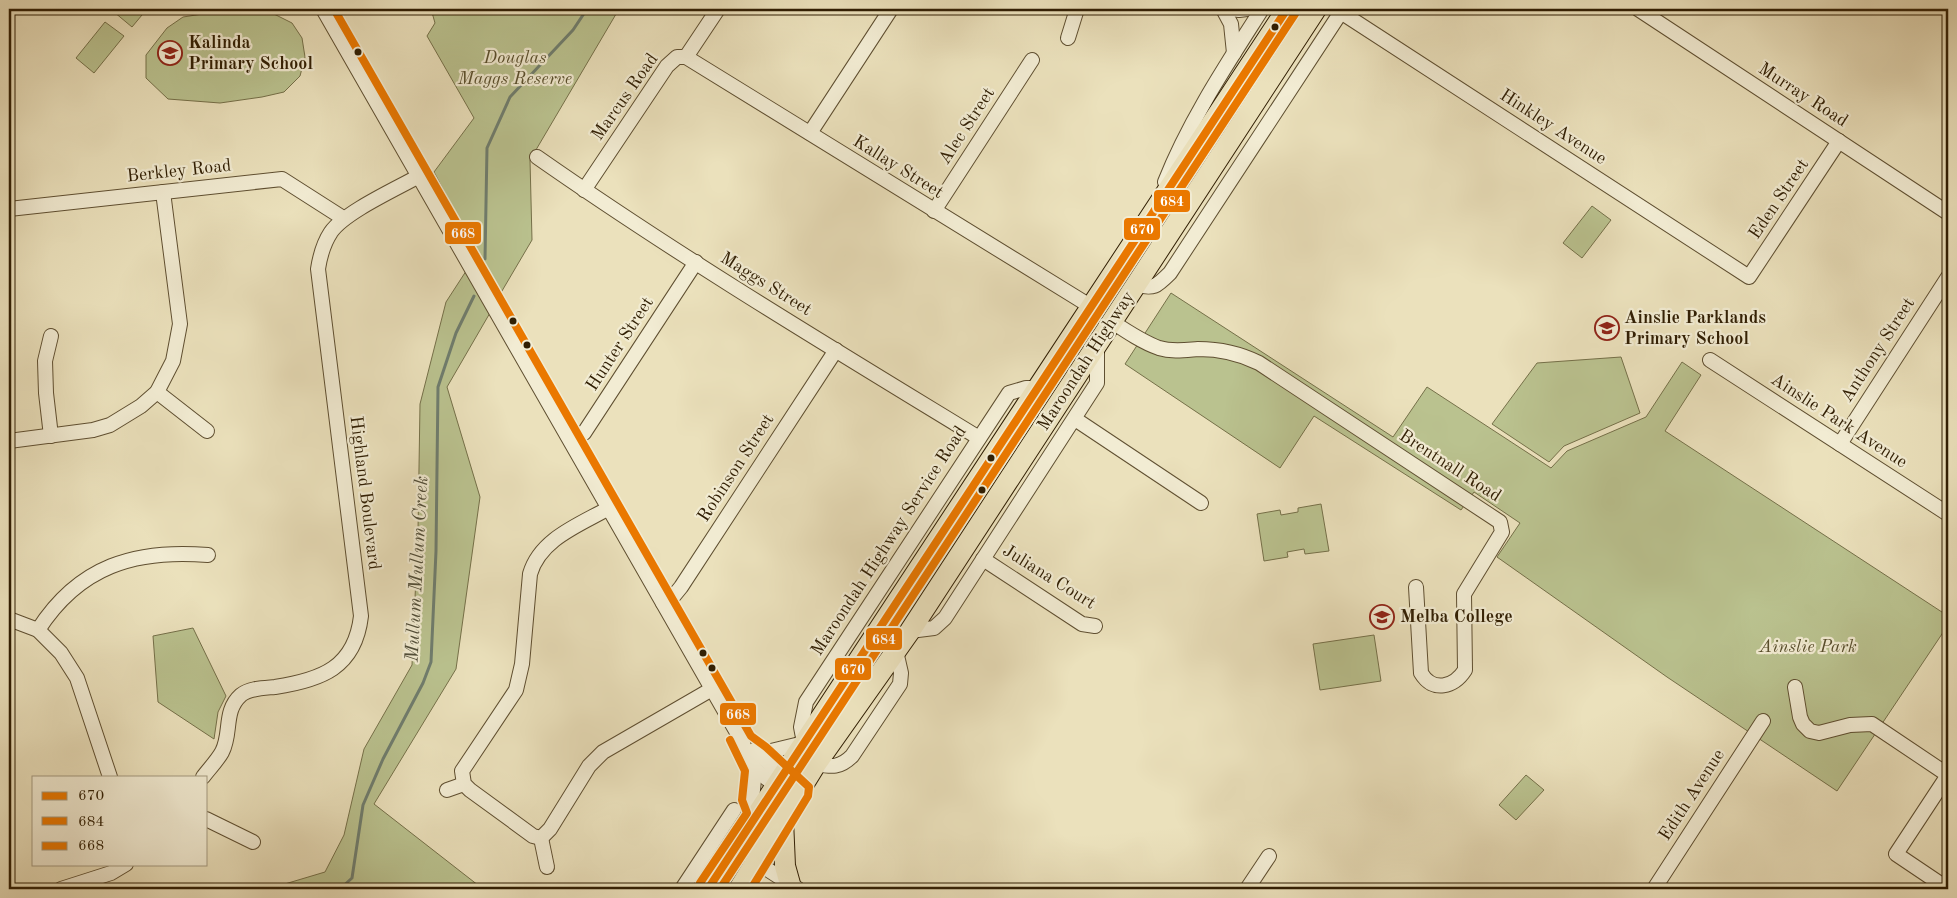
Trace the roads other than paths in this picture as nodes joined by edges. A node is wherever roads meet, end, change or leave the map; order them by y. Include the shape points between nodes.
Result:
1 (323, 9) edge
2 (718, 9) edge
3 (891, 9) edge
4 (1077, 9) edge
5 (1223, 9) edge
6 (1231, 9) edge
7 (1247, 9) edge
8 (1262, 9) edge
9 (1287, 9) edge
10 (1316, 9) edge
11 (1638, 9) edge
12 (1340, 10) edge
13 (1068, 38) dead end
14 (1234, 54) junction
15 (686, 57) junction
16 (1032, 60) dead end
17 (810, 133) junction
18 (1839, 141) junction
19 (537, 157) dead end
20 (419, 176) junction
21 (584, 190) junction
22 (163, 192) junction
23 (9, 209) edge
24 (934, 211) junction
25 (1948, 213) edge
26 (1151, 215) junction
27 (343, 218) junction
28 (696, 262) junction
29 (1749, 277) joint
30 (1948, 277) edge
31 (1136, 285) junction
32 (1090, 306) junction
33 (1112, 321) junction
34 (50, 336) dead end
35 (1097, 344) junction
36 (836, 350) junction
37 (1710, 360) dead end
38 (1039, 388) junction
39 (157, 392) junction
40 (1075, 419) junction
41 (207, 431) dead end
42 (51, 436) junction
43 (979, 438) junction
44 (9, 441) edge
45 (571, 441) junction
46 (1840, 444) junction
47 (1201, 503) dead end
48 (609, 508) junction
49 (1948, 514) edge
50 (208, 555) dead end
51 (984, 559) junction
52 (1416, 587) dead end
53 (663, 603) junction
54 (9, 619) edge
55 (1095, 626) dead end
56 (38, 630) junction
57 (910, 631) junction
58 (1795, 687) dead end
59 (712, 689) junction
60 (1763, 721) dead end
61 (744, 743) junction
62 (804, 743) junction
63 (759, 754) junction
64 (755, 768) junction
65 (1948, 775) edge
66 (110, 776) edge
67 (204, 776) edge
68 (779, 781) junction
69 (464, 784) junction
70 (447, 790) dead end
71 (797, 796) junction
72 (734, 810) dead end
73 (758, 814) junction
74 (208, 820) edge
75 (783, 820) junction
76 (541, 838) junction
77 (253, 842) dead end
78 (735, 849) junction
79 (1269, 856) dead end
80 (756, 862) junction
81 (123, 866) edge
82 (547, 868) dead end
83 (791, 887) edge
84 (1948, 888) edge
85 (61, 889) edge
86 (682, 889) edge
87 (708, 889) edge
88 (739, 889) edge
89 (1247, 889) edge
90 (1654, 889) edge

1 - 20 street
2 - 15 street, Marcus Road
3 - 17 street
4 - 13 street
5 - 14 street via 1231,24
6 - 7 street
8 - 14 street
9 - 26 highway, Maroondah Highway
10 - 31 highway, Maroondah Highway
11 - 18 street, Murray Road
12 - 29 street, Hinkley Avenue
12 - 31 street via 1170,274 1152,288
14 - 26 street via 1169,171
15 - 17 street, Kallay Street
15 - 21 street, Marcus Road via 678,57 667,66
16 - 24 street, Alec Street
17 - 24 street, Kallay Street
18 - 25 street, Murray Road
18 - 29 street, Eden Street
19 - 21 street, Maggs Street
20 - 27 street, Highland Boulevard
20 - 45 street
21 - 28 street, Maggs Street
22 - 23 street, Berkley Road
22 - 27 street, Berkley Road via 282,180
22 - 39 street via 180,324 173,361
24 - 32 street, Kallay Street
26 - 32 highway, Maroondah Highway
27 - 67 street, Highland Boulevard via 321,250 318,269 360,628 356,641 339,665 324,674 311,680 253,690 240,696 231,708 222,752
28 - 36 street, Maggs Street
28 - 45 street, Hunter Street via 584,433
30 - 46 street, Anthony Street
31 - 33 highway, Maroondah Highway
32 - 33 highway
32 - 38 highway, Maroondah Highway
33 - 35 highway, Maroondah Highway
33 - 52 street, Brentnall Road via 1160,348 1225,350 1259,363 1500,522 1502,532 1464,594 1465,670 1459,678 1446,685 1434,686 1421,673
34 - 42 street via 45,361
35 - 40 street via 1097,383
35 - 57 highway, Maroondah Highway
36 - 43 street, Maggs Street
36 - 53 street, Robinson Street via 680,587 672,598
37 - 46 street, Ainslie Park Avenue
38 - 43 street, Maroondah Highway Service Road via 1009,393
38 - 62 highway, Maroondah Highway
39 - 41 street
39 - 42 street via 110,425
40 - 47 street
40 - 51 street
42 - 44 street
43 - 62 street, Maroondah Highway Service Road via 806,702 801,727
45 - 48 street
46 - 49 street, Ainslie Park Avenue
48 - 53 street
48 - 69 street via 560,535 540,552 533,564 516,690 462,771
50 - 56 street via 159,554 107,567 73,589
51 - 55 street, Juliana Court via 1082,624
51 - 57 street via 945,618 934,628
53 - 59 street
54 - 56 street
56 - 66 street via 61,653 76,678
57 - 71 highway, Maroondah Highway
58 - 65 street via 1800,717 1810,731 1819,733 1850,725 1872,724
59 - 61 street
59 - 76 street via 603,752 589,766
60 - 90 street, Edith Avenue
61 - 63 street
61 - 64 street via 747,758
62 - 63 street
62 - 68 highway, Maroondah Highway
63 - 68 street
64 - 68 street
64 - 73 street via 752,800
65 - 84 street via 1896,854
68 - 71 street
68 - 73 highway, Maroondah Highway
69 - 70 street
69 - 76 street via 533,836
71 - 75 highway, Maroondah Highway
72 - 86 street
73 - 78 highway, Maroondah Highway
74 - 77 street
75 - 80 highway, Maroondah Highway
75 - 83 highway via 785,866
76 - 82 street
78 - 80 highway
78 - 87 highway, Maroondah Highway
79 - 89 street
80 - 83 street
80 - 88 highway, Maroondah Highway
81 - 85 street

